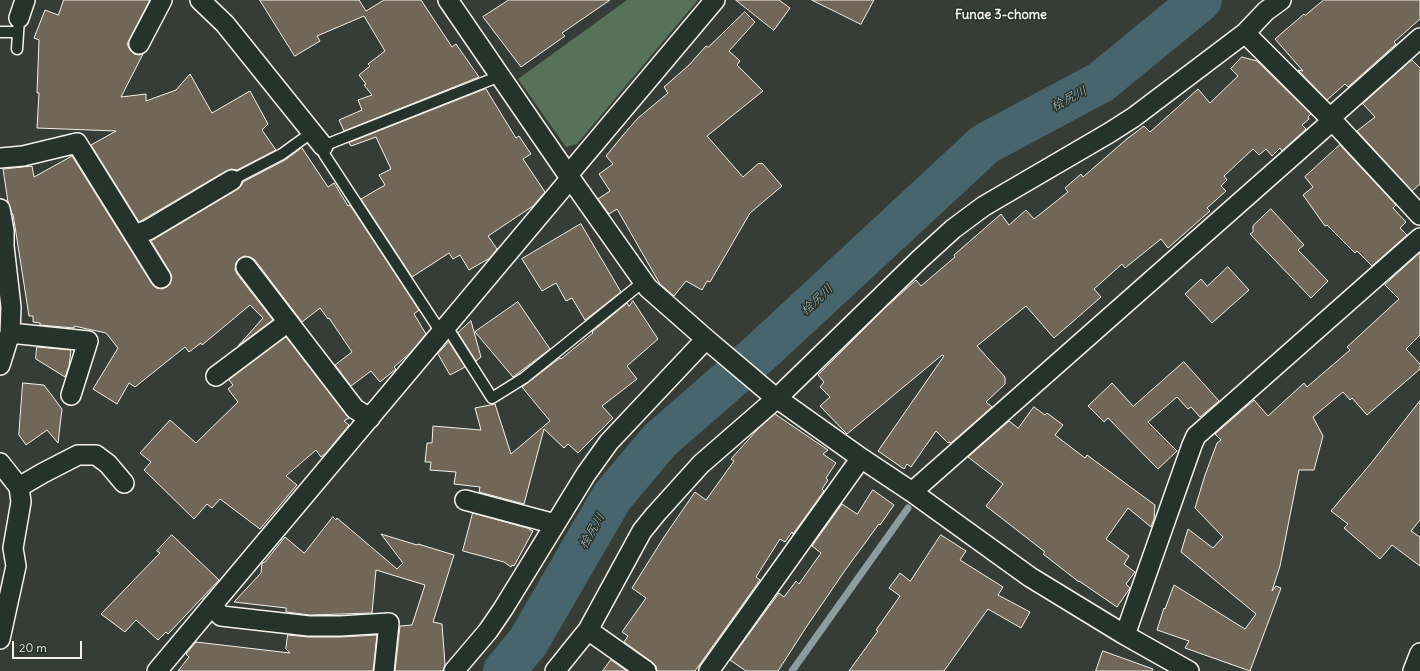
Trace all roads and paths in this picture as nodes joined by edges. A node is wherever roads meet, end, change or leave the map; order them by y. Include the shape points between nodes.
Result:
1 (25, 0) edge
2 (162, 0) edge
3 (200, 0) edge
4 (448, 0) edge
5 (715, 0) edge
6 (1281, 0) edge
7 (19, 25) junction
8 (0, 32) edge
9 (1246, 33) junction
10 (1420, 38) edge
11 (139, 44) dead end
12 (17, 49) dead end
13 (500, 76) junction
14 (1331, 119) junction
15 (317, 139) junction
16 (0, 158) edge
17 (569, 177) junction
18 (232, 180) joint
19 (0, 209) edge
20 (1418, 209) edge
21 (134, 234) junction
22 (1420, 238) edge
23 (2, 246) edge
24 (246, 267) dead end
25 (161, 278) dead end
26 (643, 282) junction
27 (288, 322) junction
28 (445, 330) junction
29 (10, 333) junction
30 (709, 342) junction
31 (0, 364) edge
32 (216, 376) dead end
33 (71, 395) dead end
34 (774, 396) junction
35 (370, 418) junction
36 (862, 458) junction
37 (0, 463) edge
38 (124, 483) dead end
39 (19, 487) junction
40 (912, 492) junction
41 (465, 500) dead end
42 (555, 524) junction
43 (212, 606) junction
44 (588, 630) junction
45 (1125, 635) junction
46 (0, 639) edge
47 (1420, 653) edge
48 (157, 671) edge
49 (384, 671) edge
50 (454, 671) edge
51 (555, 671) edge
52 (646, 671) edge
53 (710, 671) edge
54 (1189, 671) edge
55 (1413, 671) edge

1 - 7 street
2 - 11 street
3 - 15 street via 225,24
4 - 13 street
5 - 17 street
6 - 9 street via 1266,11
7 - 8 lane
7 - 12 lane
9 - 14 street
9 - 34 street via 1134,117 984,206 953,229
10 - 14 street
13 - 15 lane
13 - 17 street
14 - 20 street
14 - 40 street
15 - 18 lane
15 - 28 lane via 324,154
16 - 21 street via 24,156 77,143
17 - 26 street
17 - 28 street
18 - 21 street via 148,230
19 - 23 street via 4,231
21 - 25 street
22 - 45 street via 1196,436
23 - 29 street via 11,307
24 - 27 street
26 - 28 lane via 524,378 492,398
26 - 30 street
27 - 32 street
27 - 35 street via 355,409
28 - 35 street
29 - 31 street
29 - 33 street via 88,341
30 - 34 street
30 - 42 street via 609,442
34 - 36 street
34 - 44 street via 702,464 642,531
35 - 43 street
36 - 40 street
36 - 53 street
37 - 39 street
38 - 39 street via 108,464 96,455 78,455
39 - 46 street via 21,502 13,548 16,566
40 - 45 street via 1030,577
41 - 42 street
42 - 50 street via 503,610
43 - 48 street
43 - 49 street via 221,616 302,625 389,623
44 - 51 street
44 - 52 street
45 - 54 street
47 - 55 street

